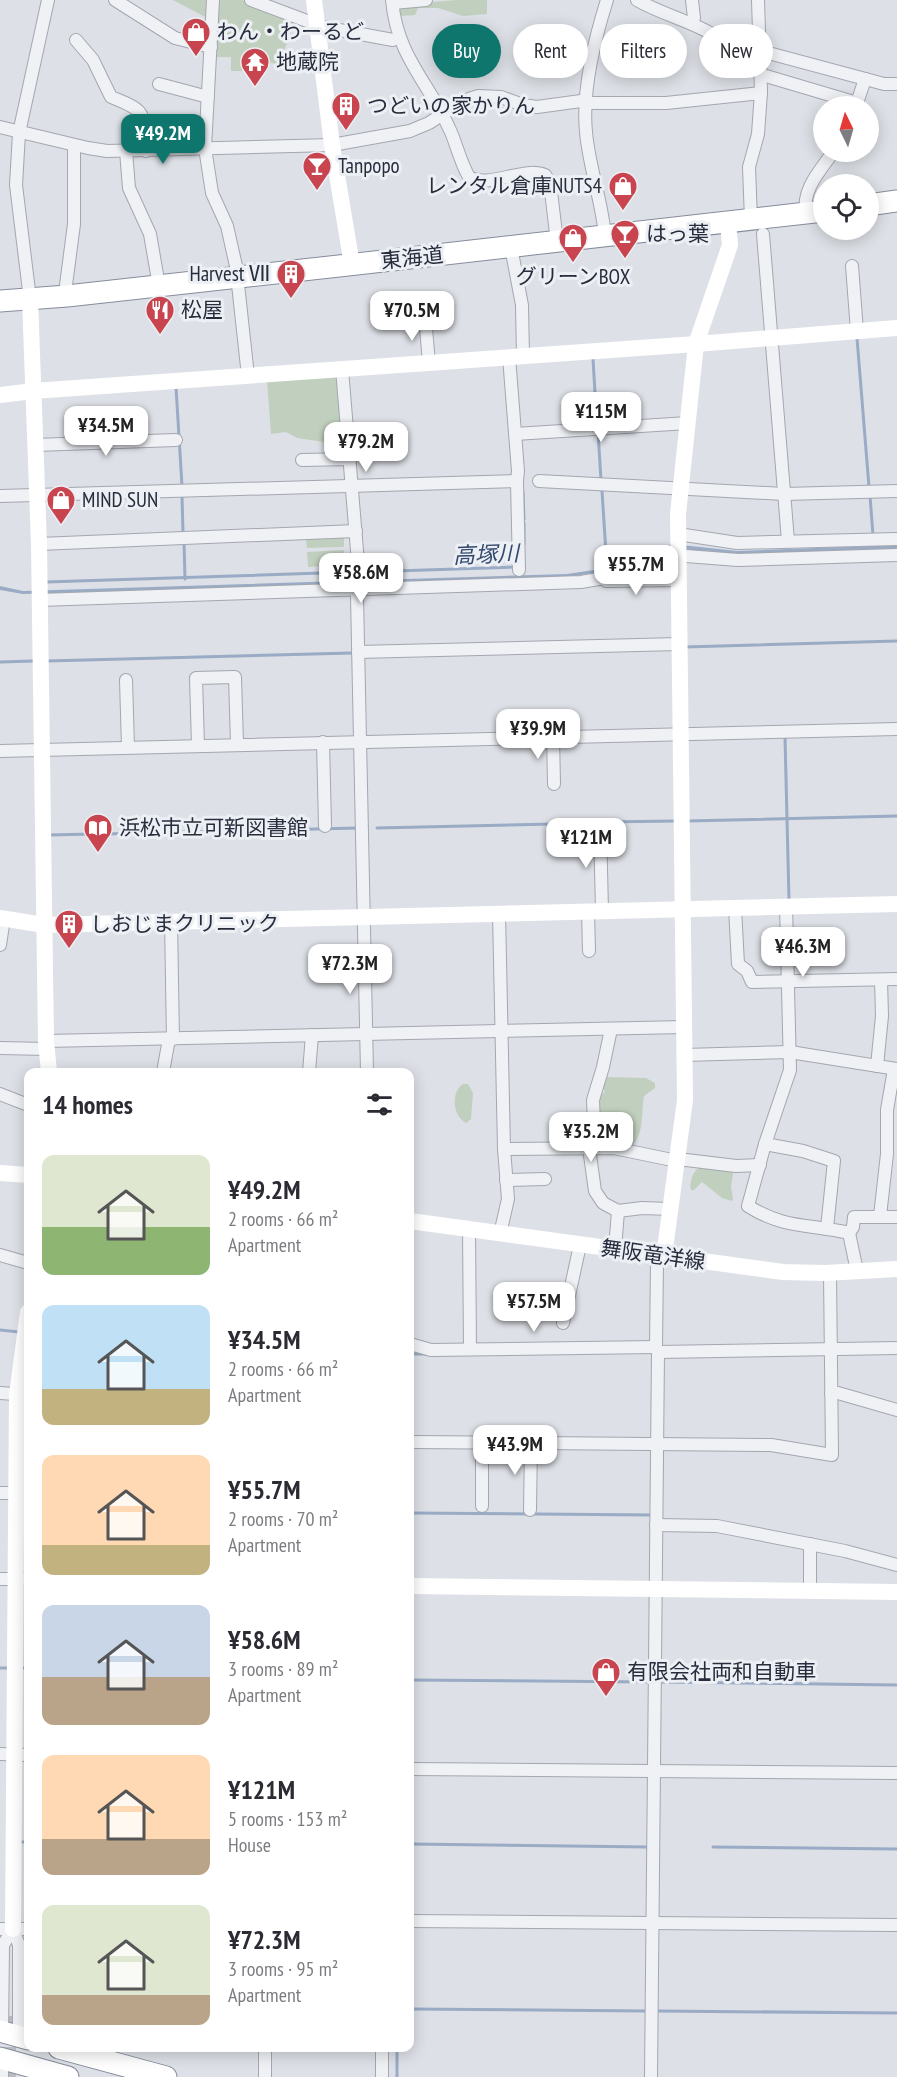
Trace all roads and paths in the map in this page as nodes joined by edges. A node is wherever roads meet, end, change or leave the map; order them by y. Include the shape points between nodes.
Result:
1 (48, 0) edge
2 (115, 0) edge
3 (213, 0) edge
4 (251, 0) edge
5 (314, 0) edge
6 (426, 0) edge
7 (607, 0) edge
8 (637, 0) edge
9 (692, 0) edge
10 (758, 0) edge
11 (392, 2) edge
12 (693, 23) junction
13 (317, 24) junction
14 (760, 24) edge
15 (699, 26) edge
16 (399, 37) junction
17 (76, 40) dead end
18 (211, 47) junction
19 (773, 50) edge
20 (761, 78) edge
21 (772, 78) edge
22 (865, 79) junction
23 (159, 84) dead end
24 (897, 84) edge
25 (761, 93) junction
26 (828, 96) edge
27 (859, 96) edge
28 (208, 97) junction
29 (586, 102) junction
30 (442, 115) junction
31 (0, 128) edge
32 (18, 133) junction
33 (74, 145) junction
34 (332, 145) junction
35 (205, 148) junction
36 (146, 151) junction
37 (126, 152) junction
38 (813, 181) edge
39 (897, 201) edge
40 (879, 203) edge
41 (813, 211) edge
42 (813, 212) edge
43 (728, 223) junction
44 (757, 227) junction
45 (605, 237) junction
46 (557, 242) junction
47 (511, 247) junction
48 (352, 265) junction
49 (852, 266) dead end
50 (237, 277) junction
51 (159, 286) junction
52 (68, 296) junction
53 (30, 299) junction
54 (0, 301) edge
55 (425, 317) dead end
56 (897, 328) edge
57 (857, 331) junction
58 (771, 338) junction
59 (696, 344) junction
60 (516, 357) junction
61 (429, 363) junction
62 (342, 369) junction
63 (248, 376) junction
64 (33, 391) junction
65 (0, 395) edge
66 (688, 423) junction
67 (515, 434) junction
68 (176, 440) dead end
69 (35, 445) junction
70 (350, 459) junction
71 (302, 460) dead end
72 (517, 480) junction
73 (539, 481) dead end
74 (352, 486) junction
75 (681, 489) junction
76 (897, 491) edge
77 (784, 494) junction
78 (37, 495) junction
79 (0, 496) edge
80 (356, 531) junction
81 (897, 539) edge
82 (788, 541) junction
83 (39, 544) junction
84 (678, 545) junction
85 (897, 555) edge
86 (519, 570) dead end
87 (596, 580) junction
88 (679, 580) junction
89 (358, 584) junction
90 (39, 595) junction
91 (679, 644) junction
92 (358, 652) junction
93 (126, 680) dead end
94 (897, 729) edge
95 (681, 734) junction
96 (553, 736) junction
97 (360, 741) junction
98 (323, 742) junction
99 (237, 744) junction
100 (198, 745) junction
101 (128, 747) junction
102 (41, 749) junction
103 (0, 751) edge
104 (554, 784) dead end
105 (325, 826) dead end
106 (600, 826) dead end
107 (897, 904) edge
108 (786, 906) junction
109 (735, 908) junction
110 (683, 909) junction
111 (595, 911) junction
112 (499, 913) junction
113 (363, 916) junction
114 (2, 918) edge
115 (171, 921) junction
116 (44, 925) junction
117 (0, 945) edge
118 (589, 951) dead end
119 (897, 979) edge
120 (881, 980) junction
121 (788, 982) junction
122 (684, 1027) junction
123 (611, 1029) junction
124 (502, 1031) junction
125 (366, 1034) junction
126 (312, 1035) junction
127 (171, 1039) junction
128 (46, 1045) junction
129 (0, 1048) edge
130 (790, 1052) junction
131 (684, 1055) junction
132 (877, 1066) junction
133 (49, 1068) edge
134 (164, 1068) edge
135 (309, 1068) edge
136 (367, 1068) edge
137 (895, 1069) edge
138 (0, 1094) edge
139 (24, 1103) edge
140 (765, 1144) junction
141 (592, 1148) junction
142 (504, 1149) junction
143 (677, 1160) junction
144 (759, 1165) junction
145 (0, 1173) edge
146 (24, 1175) edge
147 (545, 1179) dead end
148 (506, 1180) junction
149 (670, 1209) junction
150 (618, 1211) junction
151 (880, 1216) junction
152 (897, 1217) edge
153 (414, 1222) edge
154 (827, 1228) junction
155 (469, 1229) junction
156 (849, 1233) junction
157 (500, 1234) junction
158 (580, 1245) junction
159 (615, 1249) junction
160 (0, 1255) edge
161 (661, 1256) junction
162 (24, 1262) edge
163 (897, 1269) edge
164 (856, 1272) junction
165 (830, 1273) junction
166 (563, 1323) dead end
167 (24, 1337) edge
168 (414, 1345) edge
169 (897, 1348) edge
170 (470, 1349) junction
171 (657, 1349) junction
172 (831, 1349) junction
173 (831, 1393) junction
174 (15, 1394) edge
175 (897, 1410) edge
176 (414, 1442) edge
177 (482, 1443) junction
178 (531, 1443) junction
179 (657, 1444) junction
180 (15, 1492) edge
181 (482, 1506) dead end
182 (530, 1510) dead end
183 (656, 1525) junction
184 (810, 1544) junction
185 (897, 1565) edge
186 (15, 1579) edge
187 (414, 1586) edge
188 (656, 1589) junction
189 (810, 1591) junction
190 (897, 1592) edge
191 (14, 1755) edge
192 (414, 1769) edge
193 (654, 1771) junction
194 (897, 1773) edge
195 (414, 1921) edge
196 (652, 1923) junction
197 (897, 1926) edge
198 (14, 1929) edge
199 (15, 2027) edge
200 (74, 2052) edge
201 (265, 2052) edge
202 (382, 2052) edge
203 (9, 2070) edge
204 (68, 2077) edge
205 (166, 2077) edge
206 (265, 2077) edge
207 (382, 2077) edge
208 (651, 2077) edge

1 - 32 street
2 - 18 street via 175,38
3 - 18 street
4 - 13 street
5 - 13 street
6 - 11 street
7 - 29 street via 594,44
8 - 12 street
9 - 12 street
10 - 14 street
11 - 16 street
12 - 15 street
13 - 16 street via 393,40
13 - 34 street
16 - 30 street
17 - 36 street via 93,60 111,97 136,107 142,114
18 - 28 street
19 - 22 street
20 - 25 street
21 - 26 street
22 - 24 street
22 - 27 street
23 - 28 street
25 - 29 street via 654,104
25 - 44 street via 759,134 749,167
28 - 35 street
29 - 30 street via 537,107 486,96 463,101
29 - 45 street via 586,131
30 - 34 street via 400,134
30 - 46 street via 472,179 540,173 548,179
31 - 32 street
32 - 33 street
32 - 53 street via 16,185
33 - 37 street
33 - 52 street via 74,224
34 - 35 street
34 - 48 street
35 - 36 street
35 - 50 street via 212,193 227,226
36 - 37 street
37 - 51 street via 129,188 150,234
38 - 41 street via 804,204
39 - 40 highway
42 - 44 highway, 東海道
43 - 44 highway, 東海道
43 - 45 highway, 東海道
43 - 59 street via 730,245
44 - 58 street
45 - 46 highway, 東海道
46 - 47 highway, 東海道
47 - 48 highway, 東海道
47 - 60 street via 522,306
48 - 50 highway, 東海道
49 - 57 street
50 - 51 highway, 東海道
50 - 63 street
51 - 52 highway, 東海道
52 - 53 highway, 東海道
53 - 54 highway, 東海道
53 - 64 street
55 - 61 street
56 - 57 street
57 - 58 street
58 - 59 street
58 - 77 street
59 - 60 street
59 - 66 street
60 - 61 street
60 - 67 street
61 - 62 street
62 - 63 street
62 - 70 street
63 - 64 street
64 - 65 street
64 - 69 street
66 - 67 street
66 - 75 street
67 - 72 street
68 - 69 street
69 - 78 street
70 - 71 street
70 - 74 street
72 - 74 street
72 - 86 street
73 - 75 street
74 - 78 street
74 - 80 street
75 - 77 street
75 - 84 street
76 - 77 street
77 - 82 street
78 - 79 street
78 - 83 street
80 - 83 street
80 - 89 street
81 - 82 street
82 - 84 street
83 - 90 street
84 - 85 street via 738,560
84 - 87 street via 668,555
84 - 88 street
87 - 88 street
87 - 89 street
88 - 91 street
89 - 90 street
89 - 92 street
90 - 102 street
91 - 92 street
91 - 95 street
92 - 97 street
93 - 101 street
94 - 95 street
95 - 96 street
95 - 110 street
96 - 97 street
96 - 104 street
97 - 98 street
97 - 113 street
98 - 99 street
98 - 105 street
99 - 100 street
99 - 100 street via 235,677 196,678
100 - 101 street
101 - 102 street
102 - 103 street
102 - 116 street
106 - 111 street
107 - 108 street
108 - 109 street
108 - 121 street
109 - 110 street
109 - 121 street via 738,963 752,982
110 - 111 street
110 - 122 street
111 - 112 street
111 - 118 street
112 - 113 street
112 - 124 street
113 - 115 street
113 - 125 street
114 - 116 street
114 - 117 street
115 - 116 street
115 - 127 street
116 - 128 street
119 - 120 street
120 - 121 street
120 - 132 street
121 - 130 street
122 - 123 street
122 - 131 street
123 - 124 street
123 - 141 street via 593,1100
124 - 125 street
124 - 142 street
125 - 126 street
125 - 136 street
126 - 127 street
126 - 135 street
127 - 128 street
127 - 134 street
128 - 129 street
128 - 133 street
130 - 131 street
130 - 132 street
130 - 140 street via 788,1079
131 - 143 street via 684,1106
132 - 137 street
137 - 151 street via 887,1110
138 - 139 street
140 - 144 street
140 - 154 street via 834,1161
141 - 142 street
141 - 143 street via 614,1148
141 - 150 street via 595,1191 603,1203
142 - 148 street
143 - 144 street
143 - 149 street
144 - 154 street via 748,1206 789,1225
145 - 146 street
147 - 148 street
148 - 157 street via 508,1199
149 - 150 street
149 - 161 street
150 - 159 street
151 - 152 street
151 - 156 street via 855,1217
153 - 155 street, 舞阪竜洋線
154 - 156 street
155 - 157 street, 舞阪竜洋線
155 - 170 street
156 - 164 street
157 - 158 street, 舞阪竜洋線
158 - 159 street, 舞阪竜洋線
158 - 166 street
159 - 161 street, 舞阪竜洋線
160 - 162 street
161 - 165 street, 舞阪竜洋線 via 783,1272
161 - 171 street via 657,1263
163 - 164 street, 舞阪竜洋線
164 - 165 street, 舞阪竜洋線
165 - 172 street
167 - 174 street
168 - 170 street via 431,1350
169 - 172 street
170 - 171 street
171 - 172 street
171 - 179 street
172 - 173 street
173 - 175 street
173 - 179 street via 832,1455 771,1445
174 - 180 street
176 - 177 street
177 - 178 street
177 - 181 street
178 - 179 street
178 - 182 street
179 - 183 street
180 - 186 street
183 - 184 street via 717,1526
183 - 188 street
184 - 185 street
184 - 189 street
186 - 191 street
187 - 188 street
188 - 189 street
188 - 193 street
189 - 190 street
191 - 198 street
192 - 193 street
193 - 194 street
193 - 196 street
195 - 196 street
196 - 197 street
196 - 208 street
198 - 199 street via 11,1945
198 - 199 street via 3,1945
200 - 205 highway
201 - 206 street
202 - 207 street
203 - 204 highway

